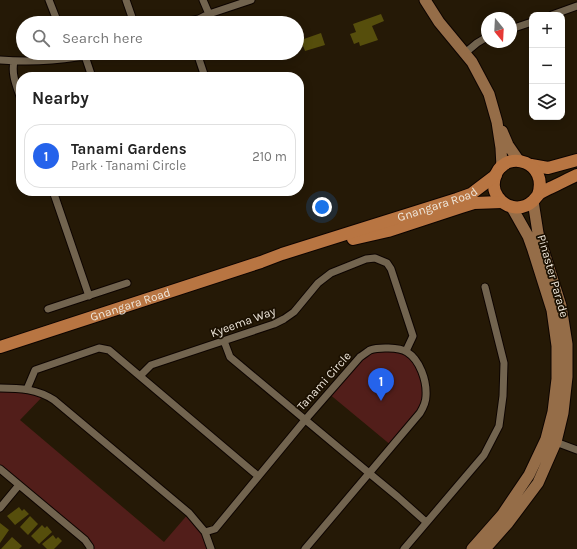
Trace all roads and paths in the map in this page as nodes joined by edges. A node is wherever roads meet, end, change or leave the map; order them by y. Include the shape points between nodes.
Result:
1 (50, 0) edge
2 (126, 0) edge
3 (203, 0) edge
4 (251, 0) edge
5 (425, 0) edge
6 (577, 6) edge
7 (560, 12) edge
8 (209, 14) junction
9 (56, 16) edge
10 (132, 16) edge
11 (206, 16) edge
12 (529, 23) edge
13 (517, 27) edge
14 (481, 41) edge
15 (465, 53) junction
16 (0, 60) edge
17 (24, 60) edge
18 (86, 60) edge
19 (199, 60) edge
20 (14, 61) junction
21 (90, 72) edge
22 (203, 72) edge
23 (16, 83) edge
24 (497, 122) junction
25 (577, 160) edge
26 (519, 161) junction
27 (531, 165) junction
28 (499, 171) junction
29 (577, 175) edge
30 (55, 196) edge
31 (536, 198) junction
32 (506, 204) junction
33 (261, 262) junction
34 (127, 283) dead end
35 (485, 287) dead end
36 (89, 296) junction
37 (48, 309) dead end
38 (224, 341) junction
39 (0, 347) edge
40 (406, 352) junction
41 (140, 376) junction
42 (0, 388) edge
43 (27, 389) junction
44 (305, 420) junction
45 (551, 440) junction
46 (577, 450) edge
47 (0, 469) edge
48 (369, 473) junction
49 (258, 476) junction
50 (19, 485) junction
51 (0, 508) edge
52 (426, 522) junction
53 (205, 532) junction
54 (90, 549) edge
55 (211, 549) edge
56 (305, 549) edge
57 (404, 549) edge
58 (472, 549) edge
59 (485, 549) edge

1 - 9 street
2 - 10 street
3 - 8 street
4 - 8 street
5 - 15 main road via 435,17
6 - 7 street
8 - 11 street
12 - 13 street
14 - 15 street
15 - 24 main road via 489,94
16 - 20 street
17 - 20 street
18 - 21 street
19 - 22 street
20 - 23 street via 12,69
24 - 26 main road
24 - 28 main road via 501,148
25 - 27 main road via 548,168
26 - 27 main road
26 - 28 main road via 507,163
27 - 31 main road via 541,182
28 - 32 main road via 494,182 495,190 497,196
28 - 33 main road, Gnangara Road via 471,194
29 - 31 main road
30 - 36 street
31 - 32 main road via 522,207 516,208
31 - 45 main road, Pinaster Parade via 538,233 561,306 567,344 563,413
32 - 33 main road, Gnangara Road via 474,203 388,231
32 - 45 main road, Pinaster Parade via 528,236 552,310 558,379
33 - 39 main road, Gnangara Road
34 - 36 street
35 - 52 street via 504,363 499,426 484,455
36 - 37 street
38 - 40 street, Kyeema Way via 284,320 318,283 331,273 375,258 387,263 391,269 402,301 413,336
38 - 41 street, Kyeema Way via 151,364
38 - 44 street via 230,357
40 - 44 street, Tanami Circle via 382,348 371,350 360,357
40 - 48 street via 422,372 426,396 424,405
41 - 43 street via 109,350 99,348 35,370
41 - 49 street
42 - 43 street
43 - 53 street via 54,400 189,513
44 - 48 street
44 - 49 street, Tanami Circle
45 - 46 street
45 - 58 main road, Pinaster Parade via 502,515
45 - 59 main road, Pinaster Parade via 538,483
47 - 50 street
48 - 52 street
48 - 56 street
49 - 53 street, Tanami Circle via 215,529
50 - 51 street
50 - 54 street via 85,540
52 - 57 street
53 - 55 street

